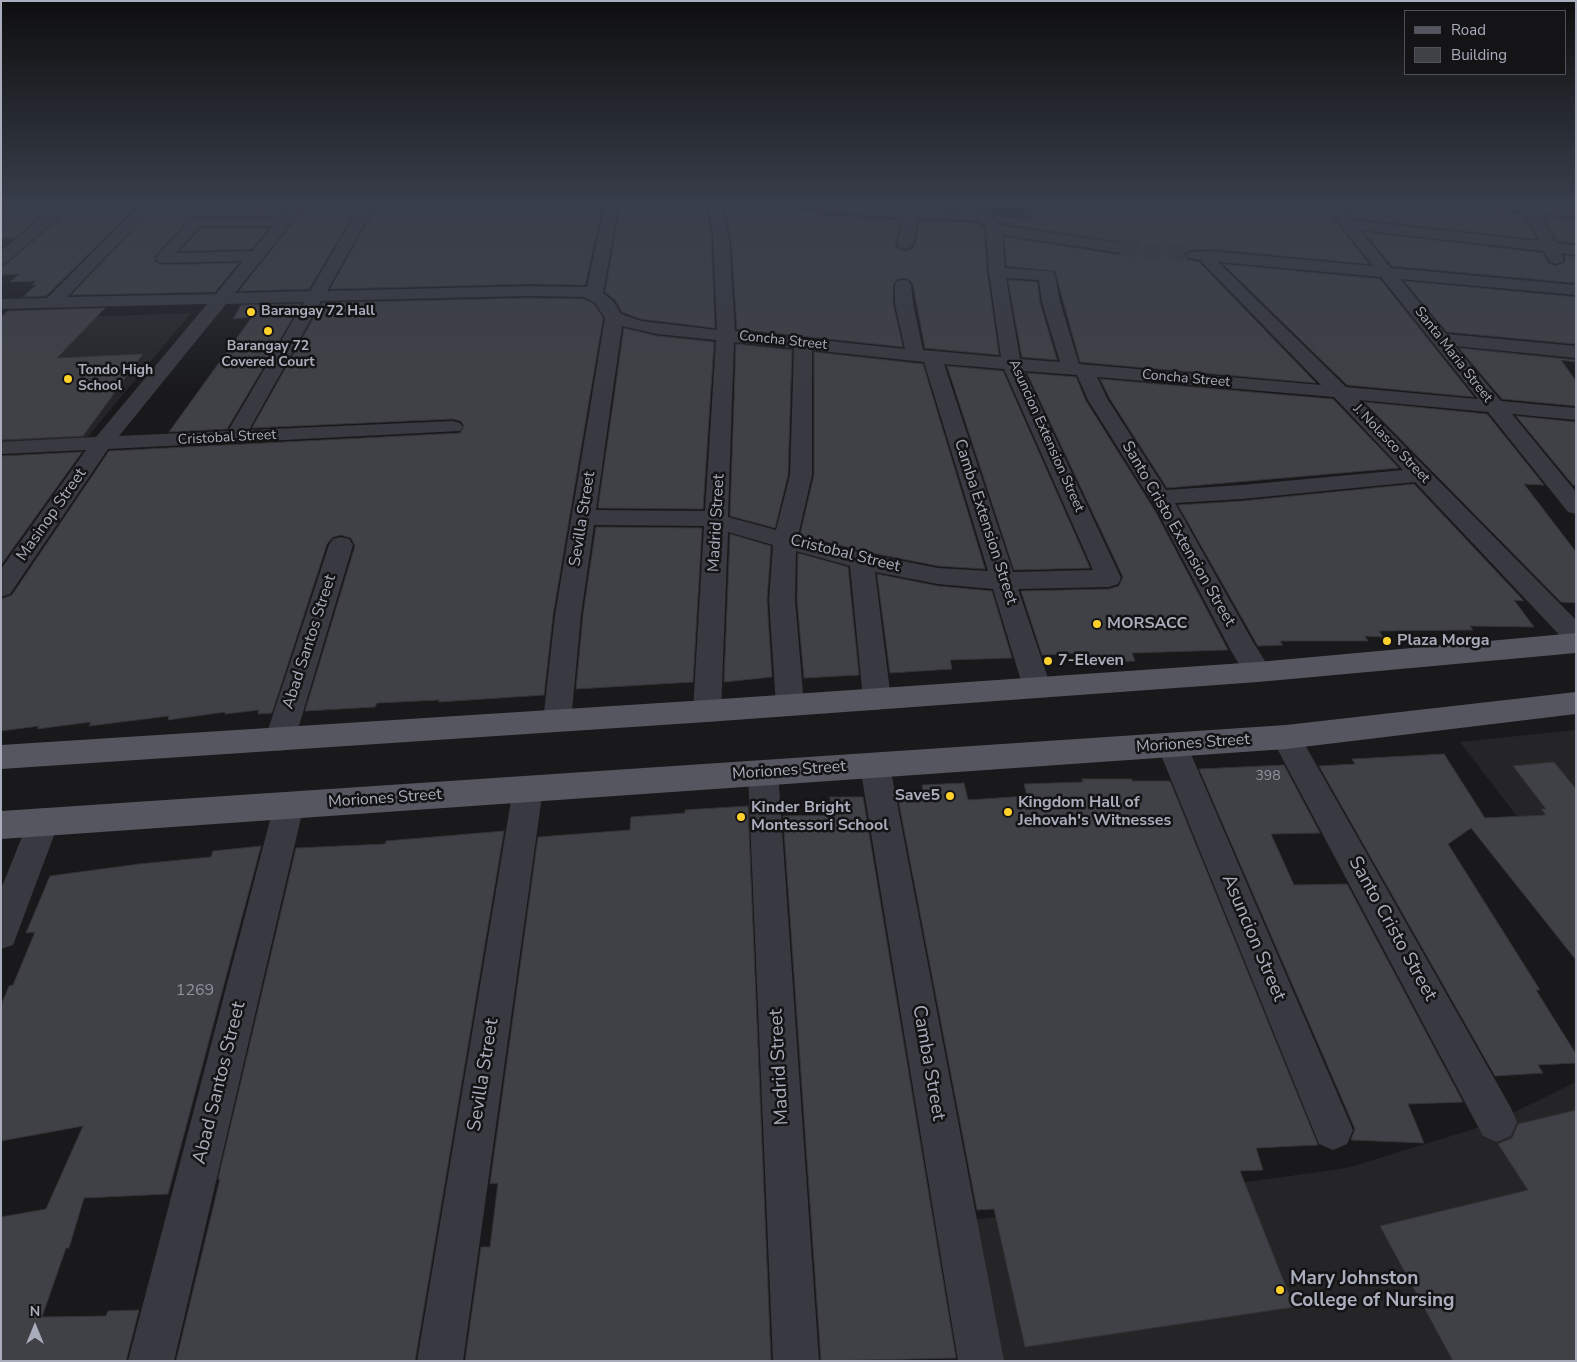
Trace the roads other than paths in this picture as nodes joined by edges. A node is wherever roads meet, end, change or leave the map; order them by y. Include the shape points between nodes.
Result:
1 (86, 267) edge
2 (249, 267) edge
3 (333, 267) edge
4 (599, 267) edge
5 (723, 267) edge
6 (997, 267) edge
7 (1214, 267) tunnel mouth
8 (1326, 267) edge
9 (1382, 267) edge
10 (1561, 267) edge
11 (997, 272) junction
12 (1386, 272) junction
13 (904, 285) dead end
14 (1575, 290) edge
15 (594, 294) junction
16 (316, 296) junction
17 (223, 298) junction
18 (52, 303) junction
19 (1, 304) edge
20 (614, 318) junction
21 (725, 335) junction
22 (1440, 339) junction
23 (803, 343) junction
24 (1576, 352) edge
25 (923, 356) junction
26 (1011, 364) junction
27 (1077, 369) junction
28 (1340, 392) junction
29 (1495, 408) junction
30 (1576, 414) edge
31 (453, 427) dead end
32 (235, 437) junction
33 (102, 443) junction
34 (1, 448) edge
35 (1420, 475) junction
36 (1568, 489) edge
37 (1160, 496) junction
38 (1576, 507) edge
39 (583, 518) junction
40 (718, 524) junction
41 (785, 539) junction
42 (341, 545) dead end
43 (862, 561) junction
44 (1109, 578) joint
45 (1003, 581) junction
46 (1, 588) edge
47 (1576, 636) edge
48 (1576, 643) edge
49 (1258, 672) junction
50 (1037, 688) junction
51 (877, 699) junction
52 (1576, 703) edge
53 (790, 705) junction
54 (707, 711) junction
55 (557, 721) junction
56 (1286, 737) junction
57 (280, 738) junction
58 (1172, 745) junction
59 (1, 757) edge
60 (875, 766) junction
61 (763, 772) junction
62 (528, 789) junction
63 (289, 805) junction
64 (44, 822) junction
65 (1, 825) edge
66 (1, 933) edge
67 (1497, 1122) dead end
68 (1333, 1130) dead end
69 (151, 1361) edge
70 (440, 1361) edge
71 (796, 1361) edge
72 (981, 1361) edge

1 - 18 street
2 - 17 street, Masinop Street
3 - 16 street
4 - 15 street
5 - 21 street, Madrid Street
6 - 11 street, Asuncion Extension Street
7 - 28 street, J. Nolasco Street
8 - 12 street, J. Nolasco Street
9 - 12 street, Santa Maria Street
10 - 14 street
11 - 26 street, Asuncion Extension Street
11 - 27 street, Santo Cristo Extension Street via 1047,276 1053,310
12 - 14 street
12 - 22 street, Santa Maria Street
13 - 25 street, Camba Extension Street via 904,304 914,346
15 - 16 street via 530,291
15 - 20 street via 607,305
16 - 17 street
16 - 32 street
17 - 18 street
17 - 33 street, Masinop Street
18 - 19 street
20 - 21 street, Concha Street via 657,329
20 - 39 street, Sevilla Street
21 - 23 street, Concha Street
21 - 40 street, Madrid Street
22 - 24 street
22 - 29 street, Santa Maria Street
23 - 25 street, Concha Street
23 - 41 street via 801,474
25 - 26 street, Concha Street
25 - 45 street, Camba Extension Street
26 - 27 street, Concha Street
26 - 44 street, Asuncion Extension Street
27 - 28 street, Concha Street
27 - 37 street, Santo Cristo Extension Street
28 - 29 street, Concha Street
28 - 35 street, J. Nolasco Street
29 - 30 street, Concha Street
29 - 36 street, Santa Maria Street
31 - 32 street, Cristobal Street
32 - 33 street, Cristobal Street
33 - 34 street, Cristobal Street
33 - 46 street, Masinop Street
35 - 37 street via 1242,492
35 - 47 street, J. Nolasco Street
36 - 38 street, Santa Maria Street
37 - 49 street, Santo Cristo Extension Street
39 - 40 street, Cristobal Street via 700,517
39 - 55 street, Sevilla Street via 568,615
40 - 41 street, Cristobal Street
40 - 54 street, Madrid Street
41 - 43 street, Cristobal Street
41 - 53 street via 782,600
42 - 57 street, Abad Santos Street
43 - 45 street, Cristobal Street via 938,576
43 - 51 street
44 - 45 street, Cristobal Street
45 - 50 street, Camba Extension Street
48 - 49 main road
49 - 50 main road
50 - 51 main road
51 - 53 main road
52 - 56 main road, Moriones Street
53 - 54 main road
54 - 55 main road
55 - 57 main road
56 - 58 main road, Moriones Street
56 - 67 street, Santo Cristo Street
57 - 59 main road
58 - 60 main road, Moriones Street
58 - 68 street, Asuncion Street
60 - 61 main road, Moriones Street
60 - 72 street, Camba Street
61 - 62 main road, Moriones Street
61 - 71 street, Madrid Street
62 - 63 main road, Moriones Street
62 - 70 street, Sevilla Street
63 - 64 main road, Moriones Street
63 - 69 street, Abad Santos Street
64 - 65 main road, Moriones Street
64 - 66 street

